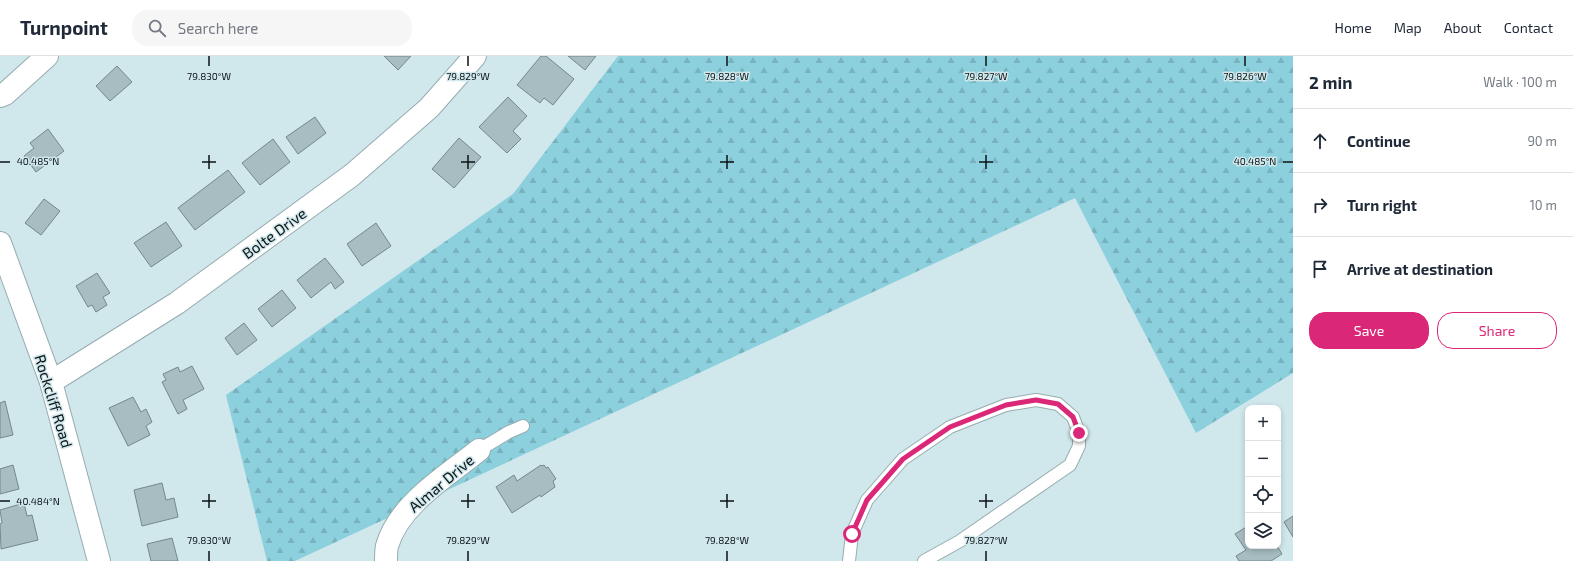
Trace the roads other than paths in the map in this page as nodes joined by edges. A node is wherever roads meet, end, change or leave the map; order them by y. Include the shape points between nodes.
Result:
1 (47, 56) edge
2 (475, 56) edge
3 (0, 96) edge
4 (0, 243) edge
5 (51, 382) junction
6 (523, 426) dead end
7 (479, 450) joint
8 (99, 561) edge
9 (386, 561) edge
10 (849, 561) edge
11 (924, 561) edge

1 - 3 street
2 - 5 street, Bolte Drive via 429,108 352,175 177,303
4 - 5 street, Rockcliff Road
5 - 8 street, Rockcliff Road
6 - 7 lane
7 - 9 street, Almar Drive via 418,498 407,510 387,546
10 - 11 lane via 852,534 867,500 903,459 950,427 1006,405 1036,400 1058,404 1073,417 1079,433 1079,446 1070,465 960,541

